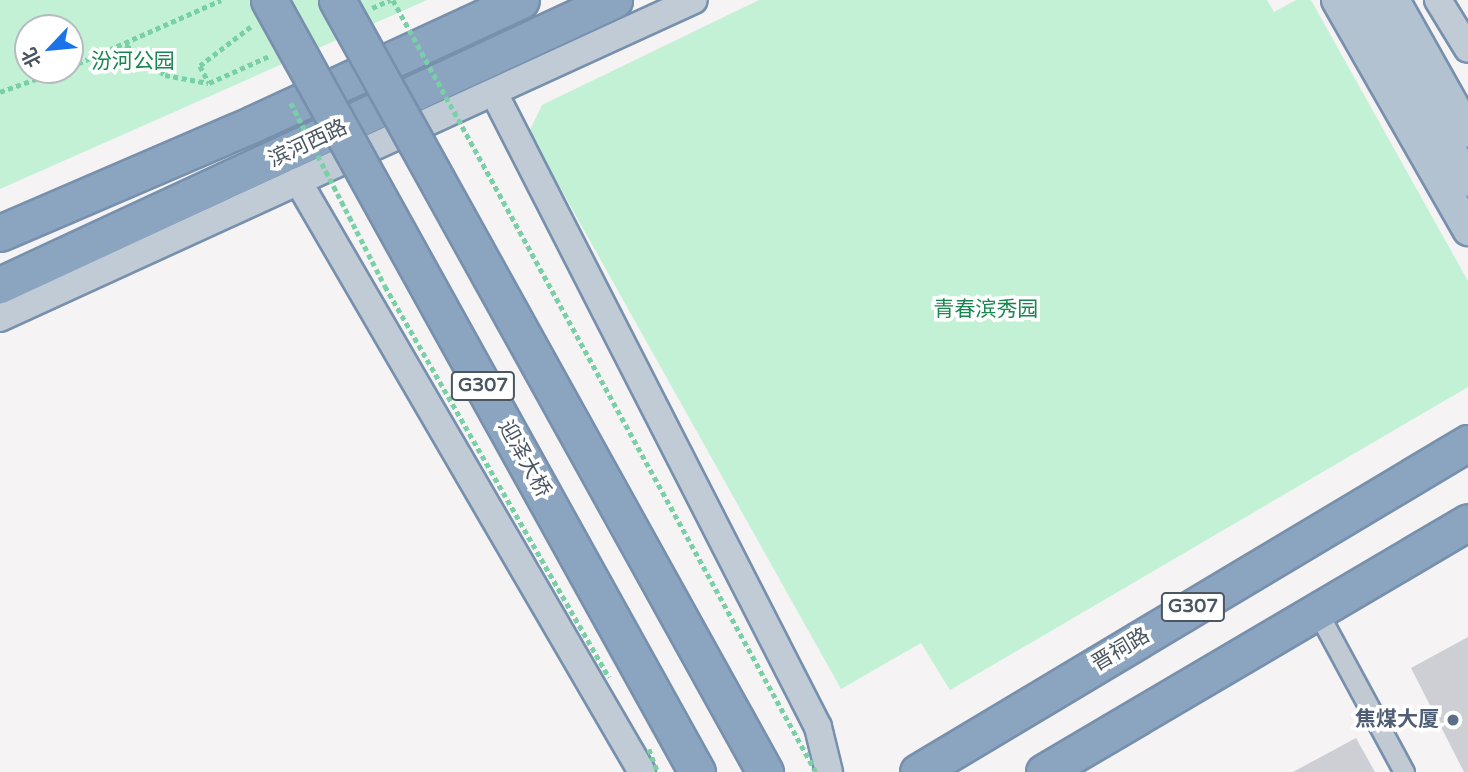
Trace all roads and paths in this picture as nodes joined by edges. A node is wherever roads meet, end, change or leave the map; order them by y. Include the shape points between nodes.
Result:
1 (221, 0) edge
2 (337, 0) edge
3 (393, 0) edge
4 (521, 0) edge
5 (614, 0) edge
6 (694, 0) edge
7 (1337, 0) edge
8 (1367, 0) edge
9 (1394, 0) edge
10 (1438, 0) edge
11 (256, 15) edge
12 (258, 39) dead end
13 (126, 45) junction
14 (1468, 49) edge
15 (264, 51) dead end
16 (84, 61) edge
17 (271, 64) dead end
18 (200, 66) dead end
19 (209, 83) dead end
20 (22, 84) edge
21 (0, 92) edge
22 (494, 93) junction
23 (289, 101) dead end
24 (1468, 132) edge
25 (298, 181) junction
26 (1468, 181) edge
27 (1468, 230) edge
28 (0, 233) edge
29 (0, 285) edge
30 (0, 318) edge
31 (1468, 443) edge
32 (1468, 522) edge
33 (1317, 611) junction
34 (613, 684) dead end
35 (648, 744) dead end
36 (642, 772) edge
37 (658, 772) edge
38 (697, 772) edge
39 (765, 772) edge
40 (816, 772) edge
41 (829, 772) edge
42 (918, 772) edge
43 (1044, 772) edge
44 (1404, 772) edge

1 - 13 path
2 - 39 highway, G307, bridge
3 - 40 path, bridge
4 - 28 highway, 滨河西路 via 253,124
5 - 29 highway, 滨河西路
6 - 22 street
7 - 27 main road
8 - 26 main road
9 - 24 main road
10 - 14 street
11 - 12 path
11 - 18 path
11 - 38 highway, 迎泽大桥 / G307, bridge
13 - 16 path
13 - 19 path via 165,75
15 - 17 path
20 - 21 path
22 - 25 street
22 - 41 street via 818,727
23 - 34 path, bridge via 384,286
25 - 30 street
25 - 36 street
31 - 42 highway, 晋祠路 / G307
32 - 33 highway
33 - 43 highway
33 - 44 street
35 - 37 path, bridge

